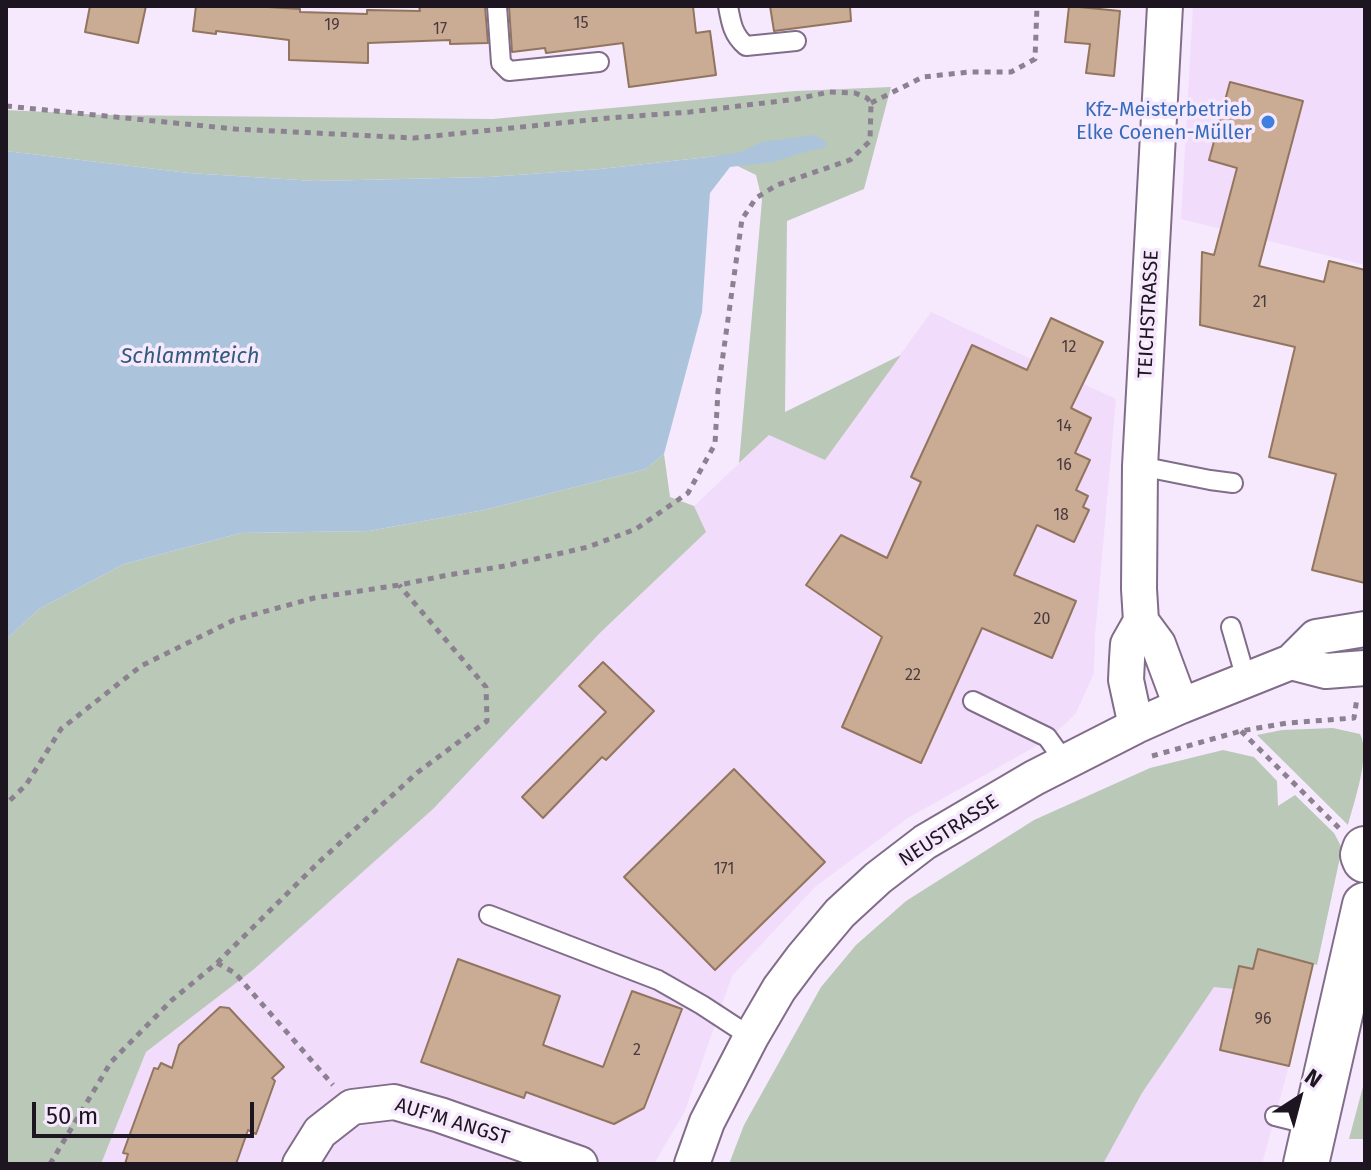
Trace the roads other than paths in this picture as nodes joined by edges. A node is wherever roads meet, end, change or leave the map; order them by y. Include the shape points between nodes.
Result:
1 (497, 6) edge
2 (728, 6) edge
3 (1165, 6) edge
4 (796, 41) dead end
5 (599, 62) dead end
6 (1140, 466) junction
7 (1233, 483) dead end
8 (1141, 621) junction
9 (1231, 627) dead end
10 (1365, 629) edge
11 (1291, 662) junction
12 (1365, 668) edge
13 (1246, 679) junction
14 (973, 701) dead end
15 (1181, 706) junction
16 (1141, 742) junction
17 (1065, 762) junction
18 (1365, 905) edge
19 (489, 915) dead end
20 (1356, 986) edge
21 (751, 1037) junction
22 (1298, 1135) edge
23 (300, 1164) edge
24 (580, 1164) edge
25 (692, 1164) edge

1 - 5 lane via 501,63 509,71
2 - 4 lane via 733,31 746,46
3 - 6 street, TEICHSTRASSE
6 - 7 lane
6 - 8 street, TEICHSTRASSE
8 - 15 street, TEICHSTRASSE via 1158,644
8 - 16 street, TEICHSTRASSE via 1128,644 1126,680
9 - 13 lane
10 - 11 street, NEUSTRASSE via 1316,637
11 - 12 street via 1326,671
11 - 13 street, NEUSTRASSE
13 - 15 street, NEUSTRASSE
14 - 17 lane via 1047,737
15 - 16 street, NEUSTRASSE
16 - 17 street, NEUSTRASSE
17 - 21 street, NEUSTRASSE via 925,842 878,878 803,957
18 - 20 main road
19 - 21 lane via 658,980
20 - 22 main road
21 - 25 street, NEUSTRASSE via 707,1122
23 - 24 street, AUF'M ANGST via 320,1132 352,1107 394,1102

